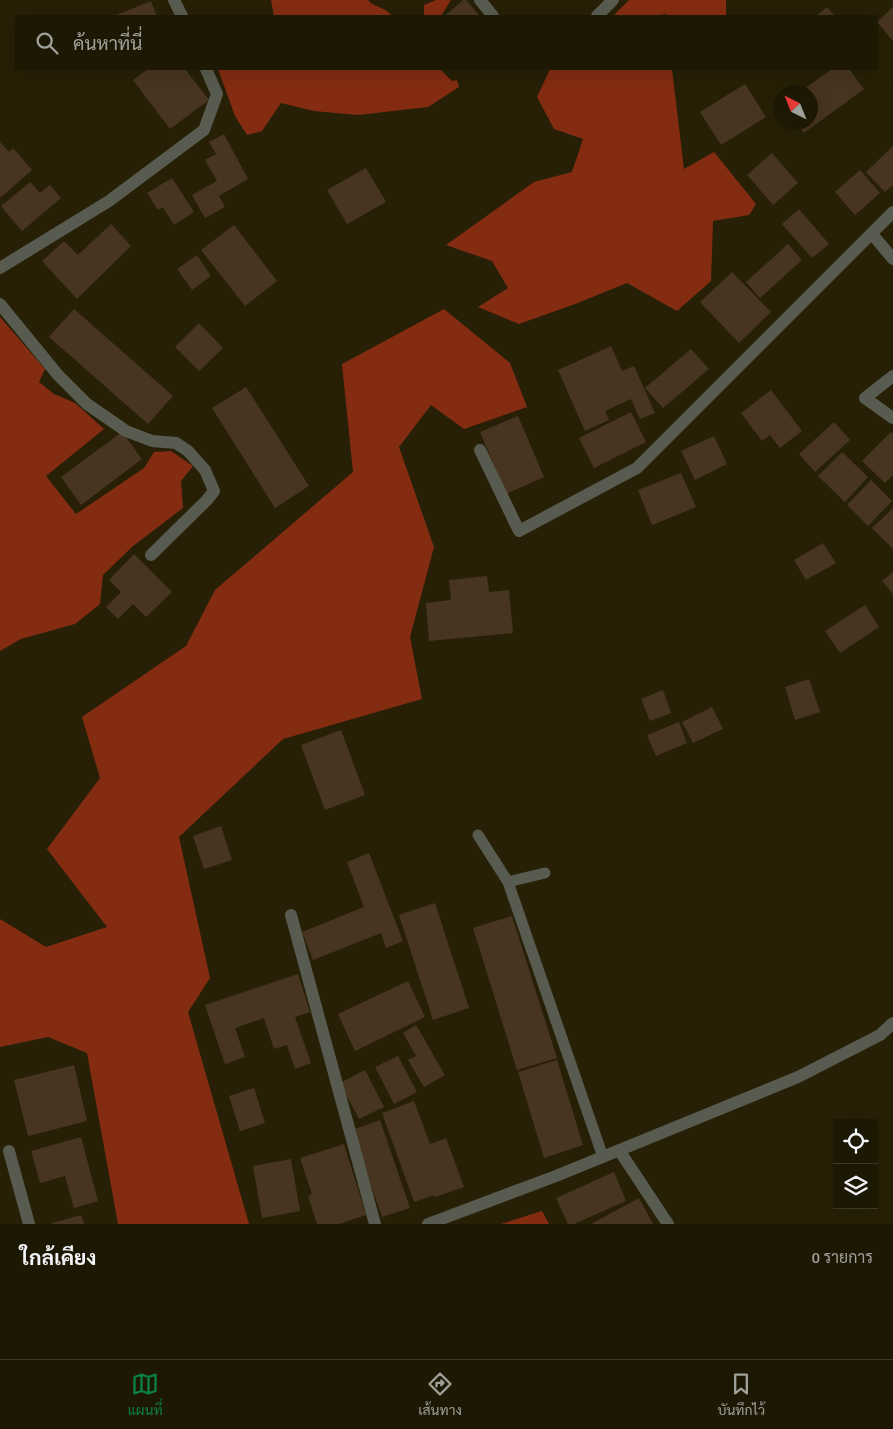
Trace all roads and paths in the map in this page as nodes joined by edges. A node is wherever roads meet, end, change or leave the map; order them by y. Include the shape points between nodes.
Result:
1 (174, 0) edge
2 (480, 0) edge
3 (613, 0) edge
4 (182, 15) edge
5 (492, 15) edge
6 (597, 15) edge
7 (206, 70) edge
8 (893, 212) edge
9 (872, 234) junction
10 (893, 259) edge
11 (0, 268) edge
12 (0, 304) edge
13 (893, 376) edge
14 (893, 418) edge
15 (480, 450) dead end
16 (151, 555) dead end
17 (478, 835) dead end
18 (545, 873) dead end
19 (508, 882) junction
20 (291, 915) dead end
21 (893, 1023) edge
22 (619, 1150) junction
23 (9, 1151) dead end
24 (603, 1157) junction
25 (30, 1224) edge
26 (375, 1224) edge
27 (428, 1224) edge
28 (668, 1224) edge

1 - 4 street
2 - 5 street
3 - 6 street
7 - 11 street via 217,94 204,130 110,201
8 - 9 street
9 - 10 street
9 - 15 street via 637,468 519,532
12 - 16 street via 58,375 87,404 126,431 152,441 176,443 188,451 204,470 214,491
13 - 14 street via 865,398
17 - 19 lane
18 - 19 lane
19 - 24 lane
20 - 26 street
21 - 22 street via 880,1034 798,1078
22 - 24 street
22 - 28 street
23 - 25 street
24 - 27 street

